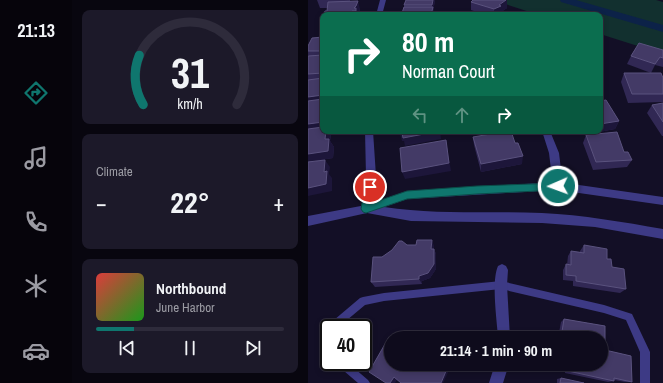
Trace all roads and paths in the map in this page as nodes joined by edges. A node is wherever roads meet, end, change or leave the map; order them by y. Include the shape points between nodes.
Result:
1 (383, 0) edge
2 (380, 12) edge
3 (369, 134) edge
4 (547, 134) edge
5 (558, 186) junction
6 (663, 201) edge
7 (366, 209) junction
8 (308, 221) edge
9 (663, 234) edge
10 (502, 270) dead end
11 (501, 285) junction
12 (342, 319) edge
13 (504, 331) edge
14 (351, 371) edge
15 (500, 371) edge
16 (365, 383) edge
17 (496, 383) edge
18 (645, 383) edge

1 - 2 street
3 - 7 street via 371,176
4 - 5 street via 554,153
5 - 6 street
5 - 7 street via 407,195
7 - 8 street
7 - 9 street via 411,216 542,218 595,222
10 - 11 street
11 - 12 lane via 363,301
11 - 13 street
11 - 18 lane via 629,317 645,352
14 - 16 lane
15 - 17 street

